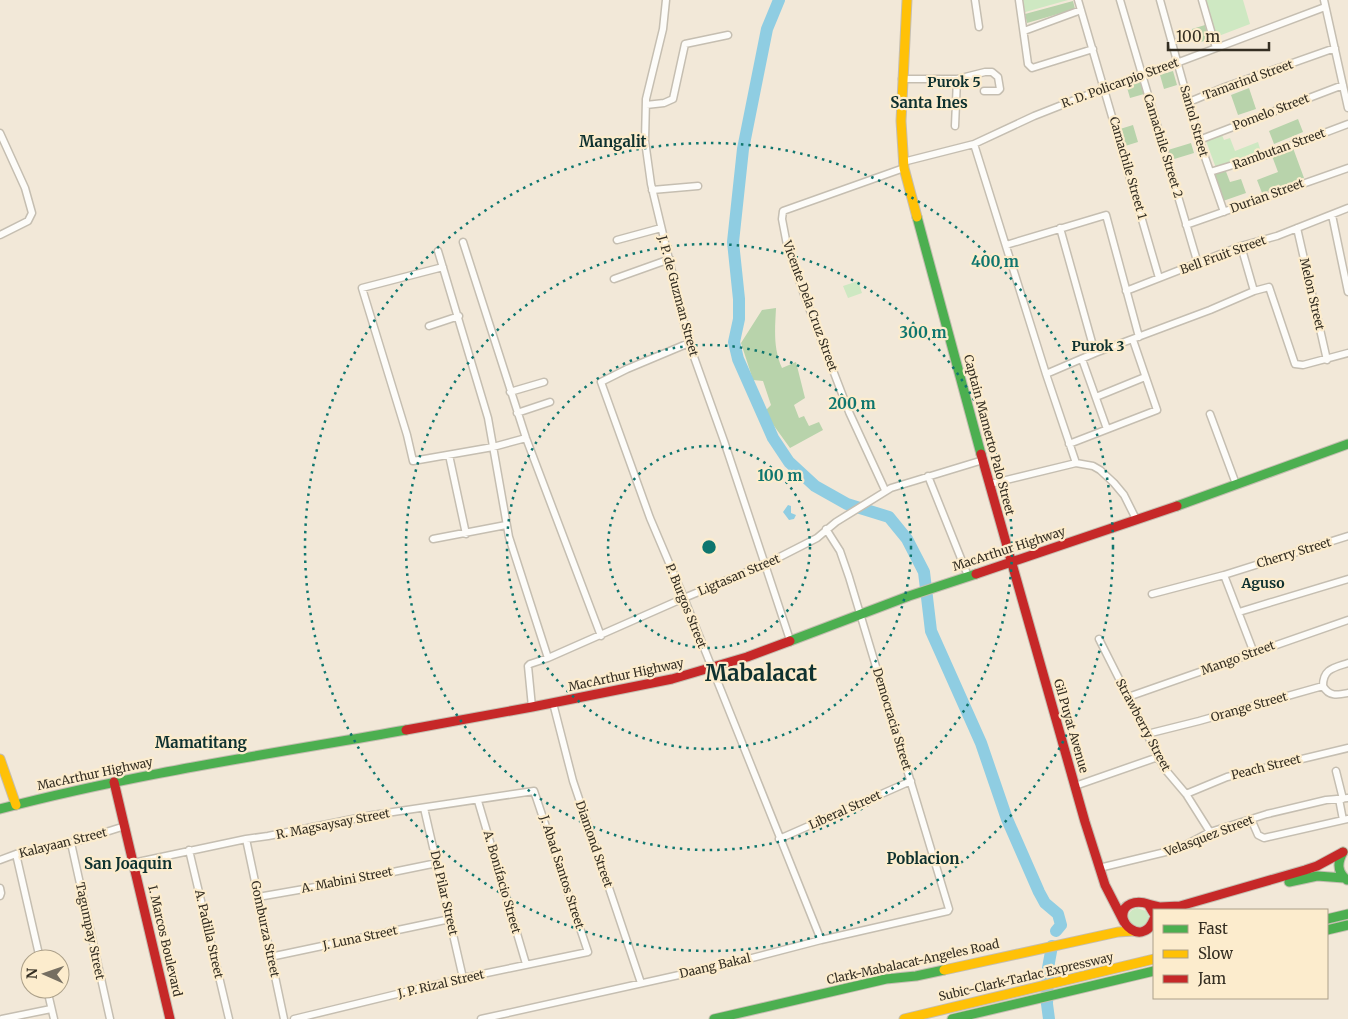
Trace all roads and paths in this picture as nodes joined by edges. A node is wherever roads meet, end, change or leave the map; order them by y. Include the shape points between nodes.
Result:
1 (666, 0) edge
2 (907, 0) edge
3 (975, 0) edge
4 (1018, 0) edge
5 (1078, 0) edge
6 (1120, 0) edge
7 (1160, 0) edge
8 (1202, 0) edge
9 (1324, 0) edge
10 (1325, 7) junction
11 (1081, 10) junction
12 (979, 28) dead end
13 (1024, 31) junction
14 (728, 35) dead end
15 (1216, 48) junction
16 (1335, 48) junction
17 (1093, 49) junction
18 (1178, 62) junction
19 (1142, 76) junction
20 (902, 79) junction
21 (957, 79) junction
22 (1343, 84) junction
23 (1105, 88) junction
24 (984, 91) dead end
25 (1189, 102) junction
26 (646, 105) junction
27 (1348, 108) edge
28 (1348, 124) edge
29 (955, 126) dead end
30 (0, 133) edge
31 (1199, 140) junction
32 (974, 144) junction
33 (904, 165) junction
34 (1348, 168) edge
35 (1210, 172) junction
36 (698, 186) dead end
37 (652, 190) junction
38 (1348, 208) edge
39 (1224, 212) junction
40 (1332, 215) junction
41 (1186, 225) junction
42 (660, 228) junction
43 (1060, 228) junction
44 (1297, 228) junction
45 (0, 235) edge
46 (617, 240) dead end
47 (463, 242) dead end
48 (1006, 245) junction
49 (1240, 246) junction
50 (438, 251) dead end
51 (670, 259) junction
52 (1198, 264) junction
53 (444, 267) junction
54 (1159, 278) junction
55 (614, 279) dead end
56 (1126, 291) junction
57 (1254, 291) junction
58 (1348, 292) edge
59 (459, 316) junction
60 (429, 326) dead end
61 (1136, 339) junction
62 (690, 343) junction
63 (1095, 353) junction
64 (1348, 353) edge
65 (1082, 359) junction
66 (1327, 360) junction
67 (1046, 374) junction
68 (1145, 378) junction
69 (544, 382) dead end
70 (510, 392) junction
71 (1096, 397) junction
72 (550, 402) dead end
73 (517, 413) junction
74 (1210, 414) dead end
75 (1107, 429) junction
76 (526, 438) junction
77 (1069, 444) junction
78 (1348, 444) edge
79 (493, 447) junction
80 (449, 454) junction
81 (983, 460) junction
82 (1076, 463) junction
83 (928, 476) junction
84 (990, 484) junction
85 (1236, 484) junction
86 (885, 490) junction
87 (1136, 519) junction
88 (506, 525) junction
89 (826, 529) junction
90 (466, 534) junction
91 (1348, 536) edge
92 (433, 540) dead end
93 (1011, 563) junction
94 (766, 564) junction
95 (1224, 575) junction
96 (968, 576) junction
97 (1348, 579) edge
98 (1152, 594) dead end
99 (684, 598) junction
100 (1239, 612) junction
101 (860, 614) junction
102 (1348, 620) edge
103 (601, 636) junction
104 (1099, 639) dead end
105 (790, 640) junction
106 (1254, 653) junction
107 (548, 658) junction
108 (1348, 663) edge
109 (712, 668) junction
110 (1323, 686) junction
111 (1348, 693) edge
112 (1128, 697) junction
113 (553, 703) junction
114 (532, 707) junction
115 (1147, 734) junction
116 (1348, 748) edge
117 (1158, 757) junction
118 (0, 759) edge
119 (1336, 771) dead end
120 (911, 781) junction
121 (114, 782) junction
122 (1075, 786) junction
123 (534, 791) joint
124 (1186, 794) junction
125 (1343, 799) edge
126 (478, 801) junction
127 (16, 805) junction
128 (424, 808) junction
129 (0, 809) edge
130 (1251, 820) junction
131 (1346, 820) edge
132 (125, 826) junction
133 (1210, 832) junction
134 (246, 838) junction
135 (779, 839) junction
136 (71, 843) junction
137 (189, 850) junction
138 (1346, 850) edge
139 (16, 854) junction
140 (0, 860) edge
141 (133, 863) junction
142 (436, 863) junction
143 (1099, 868) junction
144 (1346, 879) edge
145 (0, 888) edge
146 (1111, 895) junction
147 (0, 896) edge
148 (258, 896) junction
149 (1132, 902) junction
150 (1148, 904) junction
151 (1192, 909) edge
152 (948, 911) joint
153 (1153, 912) edge
154 (1348, 914) edge
155 (450, 919) junction
156 (1328, 919) edge
157 (1125, 923) junction
158 (1153, 924) edge
159 (1348, 925) edge
160 (1328, 930) edge
161 (1133, 931) junction
162 (1115, 933) junction
163 (820, 940) junction
164 (38, 949) edge
165 (588, 952) joint
166 (270, 957) junction
167 (1153, 959) edge
168 (526, 964) junction
169 (1153, 971) edge
170 (463, 978) junction
171 (641, 983) junction
172 (49, 999) edge
173 (51, 1009) junction
174 (2, 1019) edge
175 (54, 1019) edge
176 (110, 1019) edge
177 (170, 1019) edge
178 (229, 1019) edge
179 (284, 1019) edge
180 (294, 1019) edge
181 (481, 1019) edge
182 (714, 1019) edge
183 (904, 1019) edge
184 (952, 1019) edge

1 - 26 street, J. P. de Guzman Street via 665,19
2 - 20 main road, Captain Mamerto Palo Street
3 - 12 street
4 - 13 street
5 - 11 street, Camachile Street 1
6 - 19 street, Camachile Street 2
7 - 18 street, Santol Street
8 - 15 street
9 - 10 street
10 - 15 street, R. D. Policarpio Street
10 - 16 street
11 - 13 street
11 - 17 street, Camachile Street 1
13 - 17 street via 1028,64 1032,68
14 - 26 street via 685,44 673,99
15 - 18 street, R. D. Policarpio Street
16 - 22 street
16 - 25 street, Tamarind Street
17 - 23 street, Camachile Street 1
18 - 19 street, R. D. Policarpio Street
18 - 25 street, Santol Street
19 - 23 street, R. D. Policarpio Street
19 - 41 street, Camachile Street 2
20 - 21 street
20 - 33 main road, Captain Mamerto Palo Street
21 - 24 street via 992,72 998,77 1000,89
21 - 29 street
22 - 27 street
22 - 31 street, Pomelo Street
23 - 32 street, R. D. Policarpio Street
23 - 54 street, Camachile Street 1
25 - 31 street, Santol Street
26 - 37 street, J. P. de Guzman Street via 645,141
28 - 35 street, Rambutan Street
30 - 45 street via 25,188 32,213 28,221
31 - 35 street, Santol Street
32 - 33 street, R. D. Policarpio Street
32 - 48 street
33 - 81 main road, Captain Mamerto Palo Street
33 - 86 street, Vicente Dela Cruz Street via 783,211 782,219 787,246 810,309
34 - 39 street, Durian Street
35 - 39 street, Santol Street
36 - 37 street
37 - 42 street, J. P. de Guzman Street
38 - 40 street, Bell Fruit Street
39 - 41 street, Durian Street
40 - 44 street, Bell Fruit Street
40 - 58 street
41 - 52 street, Camachile Street 2
42 - 46 street
42 - 51 street, J. P. de Guzman Street
43 - 48 street
43 - 56 street via 1106,215
43 - 63 street
44 - 49 street, Bell Fruit Street
44 - 66 street, Melon Street
47 - 70 street
48 - 67 street
49 - 52 street, Bell Fruit Street
49 - 57 street
50 - 53 street
51 - 55 street
51 - 62 street, J. P. de Guzman Street
52 - 54 street, Bell Fruit Street
53 - 59 street
53 - 80 street via 362,288 413,460
54 - 56 street, Bell Fruit Street
56 - 61 street
57 - 61 street
57 - 66 street via 1270,287 1295,364
59 - 60 street
59 - 79 street
61 - 63 street
61 - 68 street
62 - 94 street, J. P. de Guzman Street
62 - 99 street, P. Burgos Street via 601,382 650,518
63 - 65 street
64 - 66 street
65 - 67 street
65 - 71 street
67 - 77 street
68 - 71 street
68 - 75 street via 1157,410
69 - 70 street
70 - 73 street
71 - 75 street
72 - 73 street
73 - 76 street
74 - 85 street
75 - 77 street
76 - 79 street
76 - 103 street
77 - 82 street
78 - 85 main road, MacArthur Highway
79 - 80 street
79 - 88 street
80 - 90 street
81 - 83 street, Ligtasan Street
81 - 84 main road, Captain Mamerto Palo Street
82 - 84 street
82 - 87 street via 1100,470 1124,495
83 - 86 street, Ligtasan Street
83 - 96 street
84 - 93 main road, Captain Mamerto Palo Street
85 - 87 main road, MacArthur Highway
86 - 89 street, Ligtasan Street
87 - 93 main road, MacArthur Highway
88 - 90 street
88 - 107 street
89 - 94 street, Ligtasan Street via 817,538
89 - 101 street, Democracia Street via 840,551
90 - 92 street
91 - 95 street, Cherry Street
93 - 96 main road, MacArthur Highway
93 - 122 main road, Gil Puyat Avenue
94 - 99 street, Ligtasan Street
94 - 105 street, J. P. de Guzman Street
95 - 98 street, Cherry Street
95 - 100 street
96 - 101 main road, MacArthur Highway
97 - 100 street
99 - 103 street, Ligtasan Street
99 - 109 street, P. Burgos Street
100 - 106 street
101 - 105 main road, MacArthur Highway
101 - 120 street, Democracia Street
102 - 106 street, Mango Street
103 - 107 street, Ligtasan Street
104 - 112 street, Strawberry Street
105 - 109 main road, MacArthur Highway
106 - 112 street, Mango Street
107 - 114 street, Ligtasan Street via 528,666
108 - 110 street via 1325,673
109 - 113 main road, MacArthur Highway
109 - 135 street, P. Burgos Street
110 - 111 street via 1335,696
110 - 115 street, Orange Street
112 - 115 street, Strawberry Street
113 - 114 main road, MacArthur Highway
113 - 171 street, Diamond Street via 573,781
114 - 121 main road, MacArthur Highway
115 - 117 street, Strawberry Street
116 - 124 street, Peach Street via 1226,777
117 - 122 street
117 - 124 street, Strawberry Street
118 - 127 main road
119 - 125 street
120 - 135 street, Liberal Street
120 - 152 street, Democracia Street via 950,906
121 - 127 main road, MacArthur Highway
121 - 132 main road, I. Marcos Boulevard
122 - 143 main road, Gil Puyat Avenue
123 - 126 street, R. Magsaysay Street
123 - 165 street, J. Abad Santos Street
124 - 133 street, Strawberry Street
125 - 130 street, Velasquez Street via 1326,800
125 - 131 street
126 - 128 street, R. Magsaysay Street
126 - 168 street, A. Bonifacio Street
127 - 129 main road, MacArthur Highway
128 - 134 street, R. Magsaysay Street
128 - 142 street, Del Pilar Street
130 - 131 street via 1258,835 1264,838
130 - 133 street, Velasquez Street
132 - 136 street, Kalayaan Street
132 - 141 main road, I. Marcos Boulevard
133 - 143 street, Velasquez Street via 1178,849
134 - 137 street, R. Magsaysay Street
134 - 148 street, Gomburza Street
135 - 163 street, P. Burgos Street
136 - 139 street, Kalayaan Street
136 - 176 street, Tagumpay Street
137 - 141 street, R. Magsaysay Street
137 - 178 street, A. Padilla Street
138 - 144 main road via 1339,859 1338,867
138 - 150 main road via 1317,866 1180,906
139 - 140 street, Kalayaan Street
139 - 164 street
141 - 177 main road, I. Marcos Boulevard
142 - 148 street, A. Mabini Street
142 - 155 street, Del Pilar Street
143 - 146 main road, Gil Puyat Avenue
144 - 151 main road via 1306,877
145 - 147 street
146 - 149 main road via 1121,901
146 - 157 main road, Gil Puyat Avenue
148 - 166 street, Gomburza Street
149 - 150 main road
149 - 157 main road via 1124,912
150 - 153 main road
152 - 163 street, Daang Bakal
154 - 156 main road
155 - 166 street, J. Luna Street
155 - 170 street, Del Pilar Street
157 - 161 main road
157 - 162 main road
158 - 161 main road, Clark-Mabalacat-Angeles Road via 1142,932
159 - 160 main road
161 - 162 main road, Clark-Mabalacat-Angeles Road
162 - 182 main road, Clark-Mabalacat-Angeles Road via 916,976 886,979
163 - 171 street, Daang Bakal
165 - 168 street, J. P. Rizal Street
166 - 179 street, Gomburza Street
167 - 183 main road, Subic-Clark-Tarlac Expressway
168 - 170 street, J. P. Rizal Street
169 - 184 main road, Subic-Clark-Tarlac Expressway
170 - 180 street, J. P. Rizal Street
171 - 181 street, Daang Bakal
172 - 173 street
173 - 174 street
173 - 175 street

